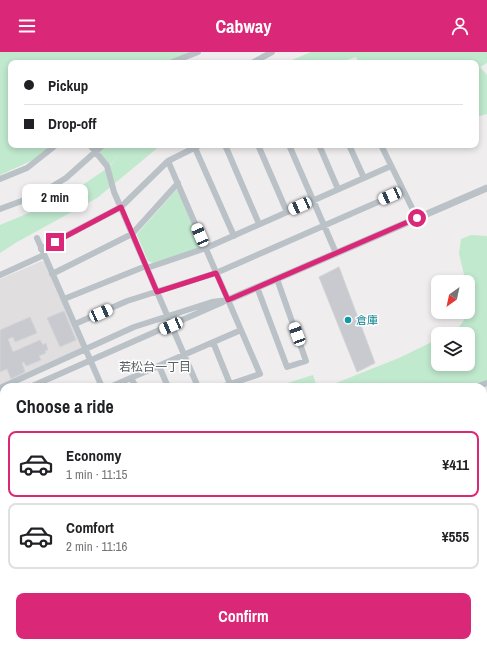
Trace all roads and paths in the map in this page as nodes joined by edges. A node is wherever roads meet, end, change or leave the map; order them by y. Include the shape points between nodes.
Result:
1 (198, 52) edge
2 (272, 52) edge
3 (178, 60) edge
4 (257, 60) edge
5 (52, 148) edge
6 (93, 148) edge
7 (100, 148) edge
8 (194, 148) edge
9 (199, 148) edge
10 (225, 148) edge
11 (259, 148) edge
12 (290, 148) edge
13 (320, 148) edge
14 (350, 148) edge
15 (382, 148) edge
16 (96, 151) junction
17 (168, 160) junction
18 (391, 166) junction
19 (364, 178) junction
20 (0, 179) edge
21 (178, 183) junction
22 (487, 188) edge
23 (338, 189) junction
24 (403, 190) junction
25 (314, 200) junction
26 (0, 202) edge
27 (121, 207) junction
28 (1, 209) edge
29 (287, 212) junction
30 (417, 218) junction
31 (259, 224) junction
32 (325, 225) junction
33 (132, 234) junction
34 (234, 236) junction
35 (37, 238) dead end
36 (206, 248) junction
37 (43, 252) junction
38 (336, 253) junction
39 (146, 267) junction
40 (216, 273) junction
41 (52, 274) junction
42 (0, 275) edge
43 (277, 279) junction
44 (257, 287) junction
45 (157, 292) junction
46 (64, 300) junction
47 (228, 300) junction
48 (168, 316) junction
49 (75, 324) junction
50 (171, 326) junction
51 (241, 330) junction
52 (213, 342) junction
53 (86, 350) junction
54 (184, 355) junction
55 (91, 360) junction
56 (159, 366) junction
57 (30, 375) junction
58 (131, 378) junction
59 (12, 383) edge
60 (32, 383) edge
61 (40, 383) edge
62 (100, 383) edge
63 (119, 383) edge
64 (134, 383) edge
65 (166, 383) edge
66 (196, 383) edge
67 (230, 383) edge
68 (233, 383) edge

1 - 3 street
2 - 4 street
5 - 20 street via 27,168
6 - 16 street
7 - 16 street
8 - 17 street
9 - 34 street
10 - 31 street
11 - 29 street
12 - 25 street
13 - 23 street
14 - 19 street
15 - 18 street
16 - 27 street via 107,166
16 - 28 street via 66,178 38,195
17 - 21 street
17 - 27 street
18 - 19 street
18 - 24 street
19 - 23 street
21 - 33 street
21 - 36 street
22 - 30 street
23 - 25 street
24 - 30 street
24 - 32 street
25 - 29 street
25 - 32 street
26 - 28 street
27 - 33 street
27 - 37 street
29 - 31 street
30 - 38 street
31 - 34 street
32 - 38 street
32 - 40 street
33 - 39 street
33 - 41 street
34 - 36 street
35 - 37 street
36 - 39 street
36 - 40 street
37 - 41 street
37 - 42 street
38 - 43 street
39 - 45 street
39 - 46 street
40 - 45 street
40 - 47 street
41 - 46 street
43 - 44 street
43 - 44 street via 306,361 287,367
44 - 47 street
45 - 48 street
45 - 49 street via 127,301
46 - 49 street
47 - 48 street via 212,302
47 - 50 street
47 - 51 street
48 - 50 street
48 - 53 street
49 - 53 street
50 - 54 street
50 - 55 street
51 - 52 street
51 - 68 street via 260,374
52 - 54 street
52 - 67 street
53 - 55 street
53 - 57 street
54 - 56 street
54 - 66 street
55 - 61 street
55 - 62 street
56 - 58 street
56 - 65 street
57 - 59 street
57 - 60 street
58 - 63 street
58 - 64 street

